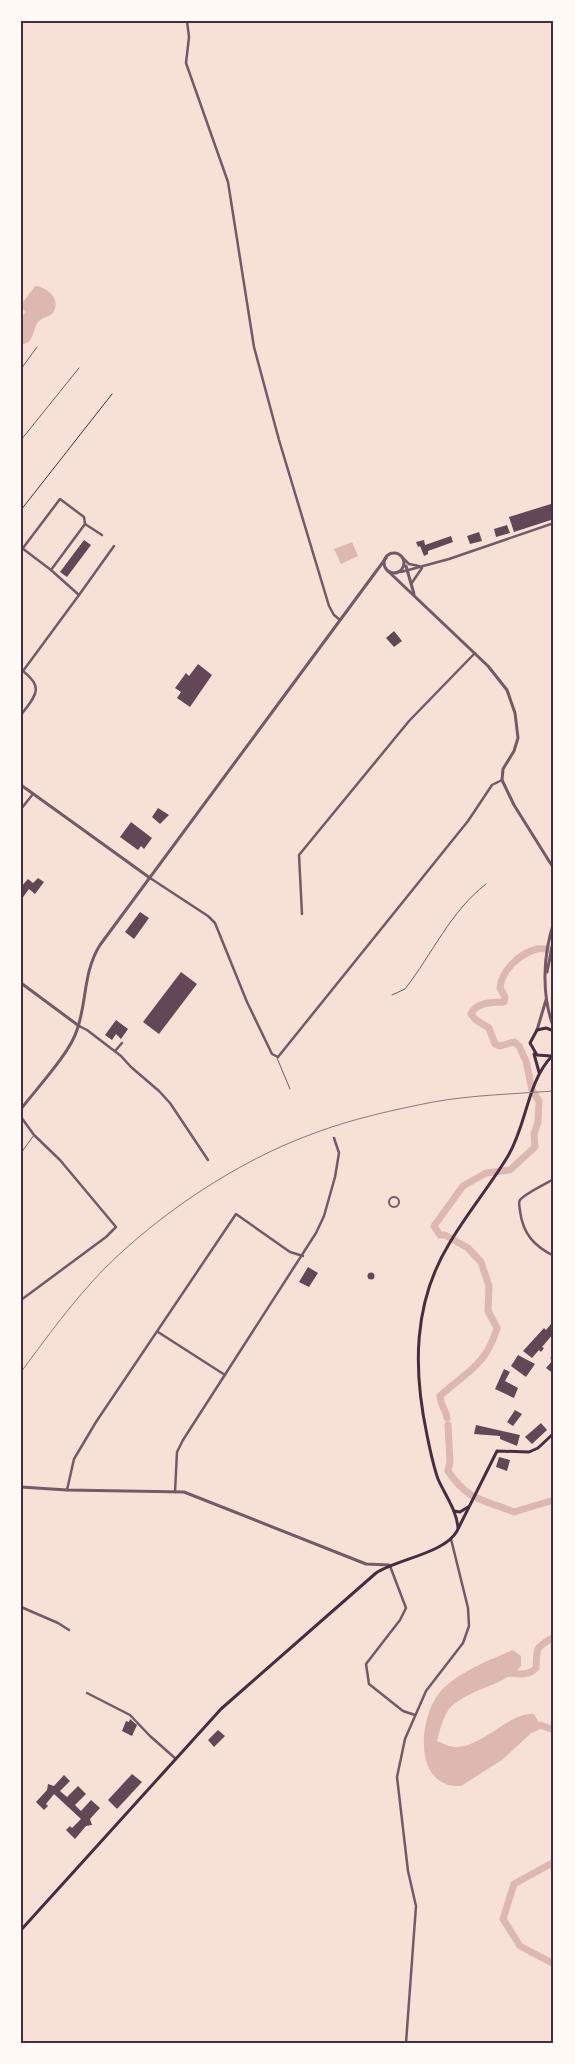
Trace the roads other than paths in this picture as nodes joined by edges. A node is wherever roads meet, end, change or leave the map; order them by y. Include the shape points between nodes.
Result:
1 (187, 21) edge
2 (37, 347) dead end
3 (79, 368) dead end
4 (21, 369) edge
5 (21, 440) edge
6 (554, 523) edge
7 (86, 524) junction
8 (102, 535) dead end
9 (114, 546) dead end
10 (22, 548) edge
11 (386, 558) junction
12 (403, 558) junction
13 (405, 563) junction
14 (425, 567) junction
15 (406, 569) junction
16 (51, 570) junction
17 (388, 572) junction
18 (400, 572) junction
19 (374, 574) junction
20 (411, 588) junction
21 (79, 595) junction
22 (416, 596) junction
23 (340, 620) junction
24 (475, 653) junction
25 (21, 714) edge
26 (502, 780) junction
27 (21, 785) edge
28 (33, 794) junction
29 (21, 809) edge
30 (554, 869) edge
31 (150, 878) junction
32 (486, 884) dead end
33 (302, 914) dead end
34 (554, 923) edge
35 (554, 927) edge
36 (554, 937) edge
37 (547, 964) junction
38 (21, 983) edge
39 (392, 995) dead end
40 (546, 997) junction
41 (79, 1026) junction
42 (554, 1029) edge
43 (537, 1030) junction
44 (122, 1043) dead end
45 (115, 1051) junction
46 (533, 1051) junction
47 (553, 1055) edge
48 (277, 1057) junction
49 (539, 1072) junction
50 (290, 1089) dead end
51 (21, 1108) edge
52 (21, 1117) edge
53 (34, 1135) junction
54 (334, 1138) dead end
55 (21, 1153) edge
56 (208, 1160) dead end
57 (554, 1179) edge
58 (302, 1256) junction
59 (554, 1256) edge
60 (21, 1300) edge
61 (158, 1332) junction
62 (225, 1375) junction
63 (553, 1434) edge
64 (21, 1487) edge
65 (67, 1490) junction
66 (175, 1492) junction
67 (471, 1504) junction
68 (453, 1511) junction
69 (458, 1529) junction
70 (451, 1539) junction
71 (389, 1565) junction
72 (21, 1607) edge
73 (69, 1630) dead end
74 (87, 1693) dead end
75 (415, 1715) junction
76 (176, 1759) junction
77 (21, 1930) edge
78 (406, 2043) edge

1 - 23 street via 186,63 228,182 254,347 307,539 329,606
2 - 4 lane
3 - 5 lane
6 - 14 street
7 - 8 street
7 - 10 street via 84,517 60,499
7 - 16 street
9 - 21 street
10 - 16 street
11 - 12 street via 396,553
11 - 17 street via 384,564
11 - 19 street
12 - 13 street
12 - 14 street via 410,564
13 - 15 street
13 - 18 street
14 - 15 street
14 - 20 street via 414,576
15 - 18 street
15 - 20 street
16 - 21 street
17 - 18 street
17 - 19 street via 379,570
17 - 22 street
19 - 23 street
20 - 22 street
21 - 25 street via 24,671 37,686 36,693
22 - 24 street
23 - 31 street
24 - 26 street via 501,680 515,713 518,738 503,769
24 - 33 street via 414,715 304,849 299,857
26 - 30 street
26 - 48 street via 492,785 462,828
27 - 28 street
28 - 29 street
28 - 31 street
31 - 41 street via 92,960
31 - 48 street via 212,919 247,1002 272,1054
32 - 39 lane via 454,915 405,989
34 - 35 street
34 - 37 street
36 - 37 street
37 - 40 street
38 - 41 street
40 - 42 street
40 - 43 street
41 - 45 street
41 - 51 street via 73,1040
42 - 43 main road
43 - 46 main road via 530,1042
44 - 45 street
45 - 56 street via 170,1103
46 - 47 main road via 542,1057
46 - 49 main road
47 - 49 main road
48 - 50 lane
49 - 68 main road via 515,1143 448,1245 428,1288 421,1316 418,1343 422,1407 438,1478
52 - 53 street
53 - 55 lane
53 - 60 street via 60,1160 116,1227
54 - 58 street via 339,1153 326,1208
57 - 59 street via 522,1197 519,1203 526,1233 539,1247
58 - 61 street via 290,1252 236,1214
58 - 62 street
61 - 62 street
61 - 65 street via 74,1459
62 - 66 street via 177,1452
63 - 67 main road via 529,1452 497,1451
64 - 65 street
65 - 66 street
66 - 71 street via 205,1499 366,1564
67 - 68 main road via 460,1512
67 - 69 main road
68 - 69 main road
69 - 70 main road
70 - 71 main road
70 - 75 street via 468,1608 469,1626 463,1643 426,1691
71 - 75 street via 406,1608 366,1664 369,1684 403,1711
71 - 76 main road via 237,1695
72 - 73 street
74 - 76 street via 130,1715
75 - 78 street via 401,1754 397,1777 408,1871 416,1906
76 - 77 main road

